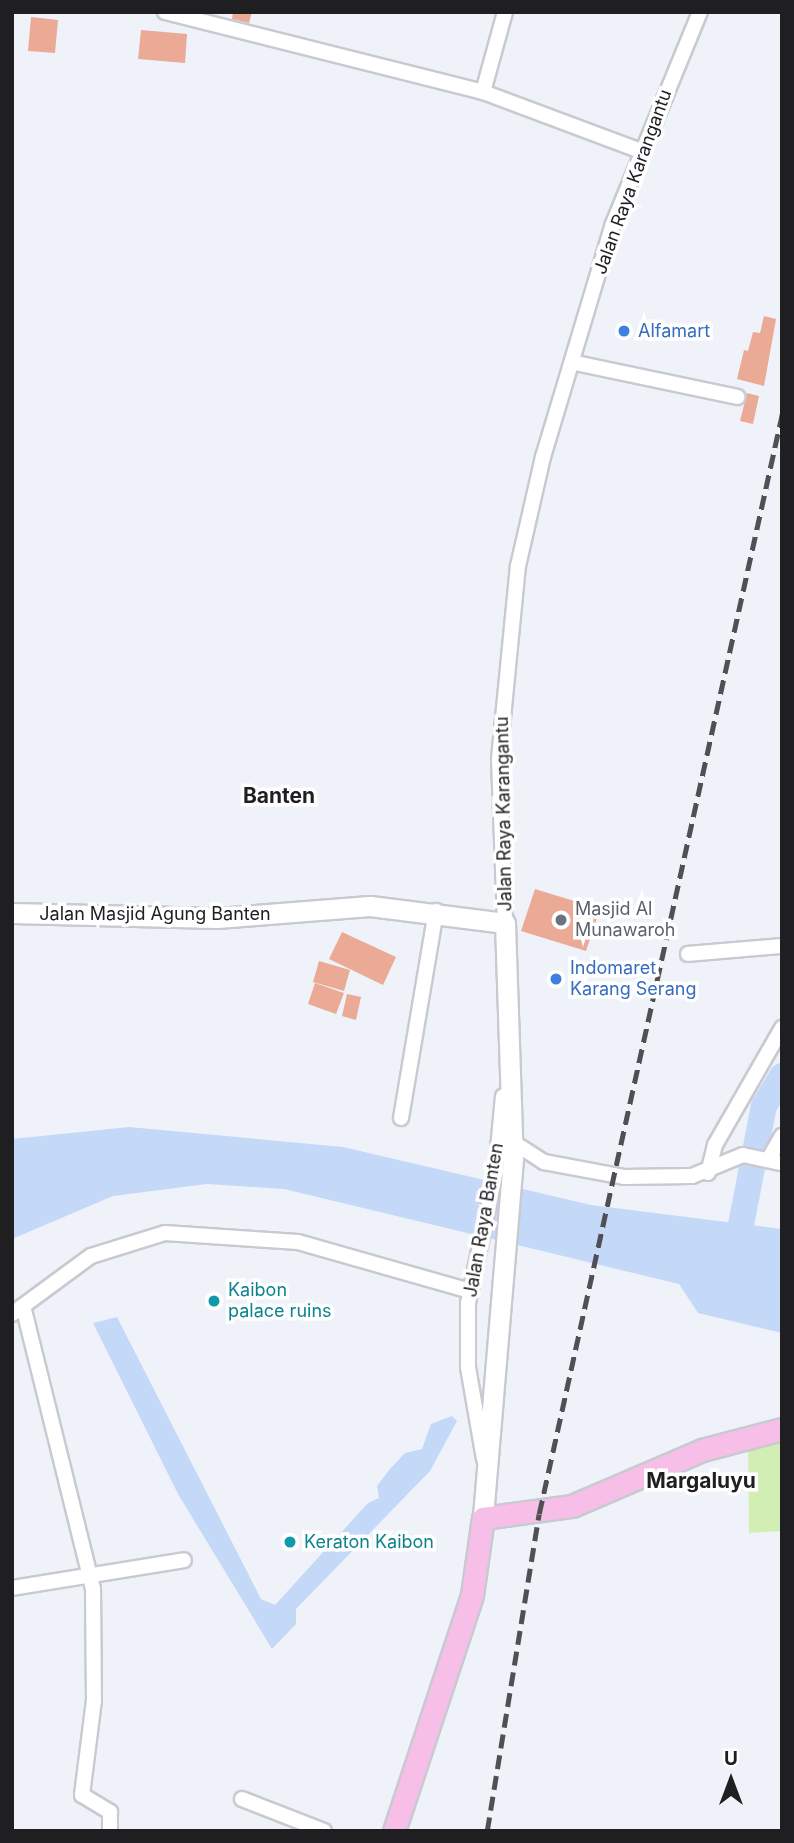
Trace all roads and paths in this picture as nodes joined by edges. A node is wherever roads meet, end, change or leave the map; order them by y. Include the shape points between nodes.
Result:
1 (165, 12) edge
2 (505, 12) edge
3 (700, 12) edge
4 (483, 92) junction
5 (641, 151) junction
6 (576, 363) junction
7 (737, 397) dead end
8 (436, 911) junction
9 (12, 912) edge
10 (505, 923) junction
11 (782, 946) edge
12 (688, 954) dead end
13 (508, 1010) junction
14 (782, 1027) edge
15 (401, 1118) dead end
16 (782, 1136) edge
17 (513, 1142) junction
18 (772, 1161) edge
19 (504, 1172) junction
20 (708, 1173) junction
21 (504, 1269) joint
22 (470, 1292) junction
23 (18, 1310) edge
24 (782, 1429) edge
25 (487, 1471) junction
26 (483, 1518) junction
27 (184, 1560) dead end
28 (90, 1577) junction
29 (12, 1588) edge
30 (242, 1799) dead end
31 (110, 1831) edge
32 (324, 1831) edge
33 (394, 1831) edge

1 - 4 street
2 - 4 street
3 - 5 street, Jalan Raya Karangantu
4 - 5 street
5 - 6 street, Jalan Raya Karangantu via 599,270
6 - 7 street
6 - 10 street, Jalan Raya Karangantu via 543,457 509,638 499,759
8 - 9 main road, Jalan Masjid Agung Banten via 347,907 217,918
8 - 10 main road, Jalan Masjid Agung Banten
8 - 15 street
10 - 13 main road, Jalan Raya Karangantu
11 - 12 street
13 - 17 main road, Jalan Raya Karangantu
13 - 19 street, Jalan Raya Banten
14 - 20 street via 715,1145
16 - 18 street
17 - 19 main road, Jalan Raya Karangantu
17 - 20 street via 544,1162 613,1176
18 - 20 street via 743,1156
19 - 21 main road, Jalan Raya Karangantu
19 - 22 street, Jalan Raya Banten
21 - 25 main road, Jalan Raya Banten
22 - 23 street via 298,1242 165,1233 91,1256
22 - 25 street, Jalan Raya Banten via 468,1367
23 - 28 street
24 - 26 main road via 702,1450 572,1506
25 - 26 main road, Jalan Raya Banten
26 - 33 main road, Jalan Raya Banten via 474,1585 458,1645
27 - 28 street
28 - 29 street
28 - 31 street via 94,1700 82,1795 113,1816
30 - 32 street

